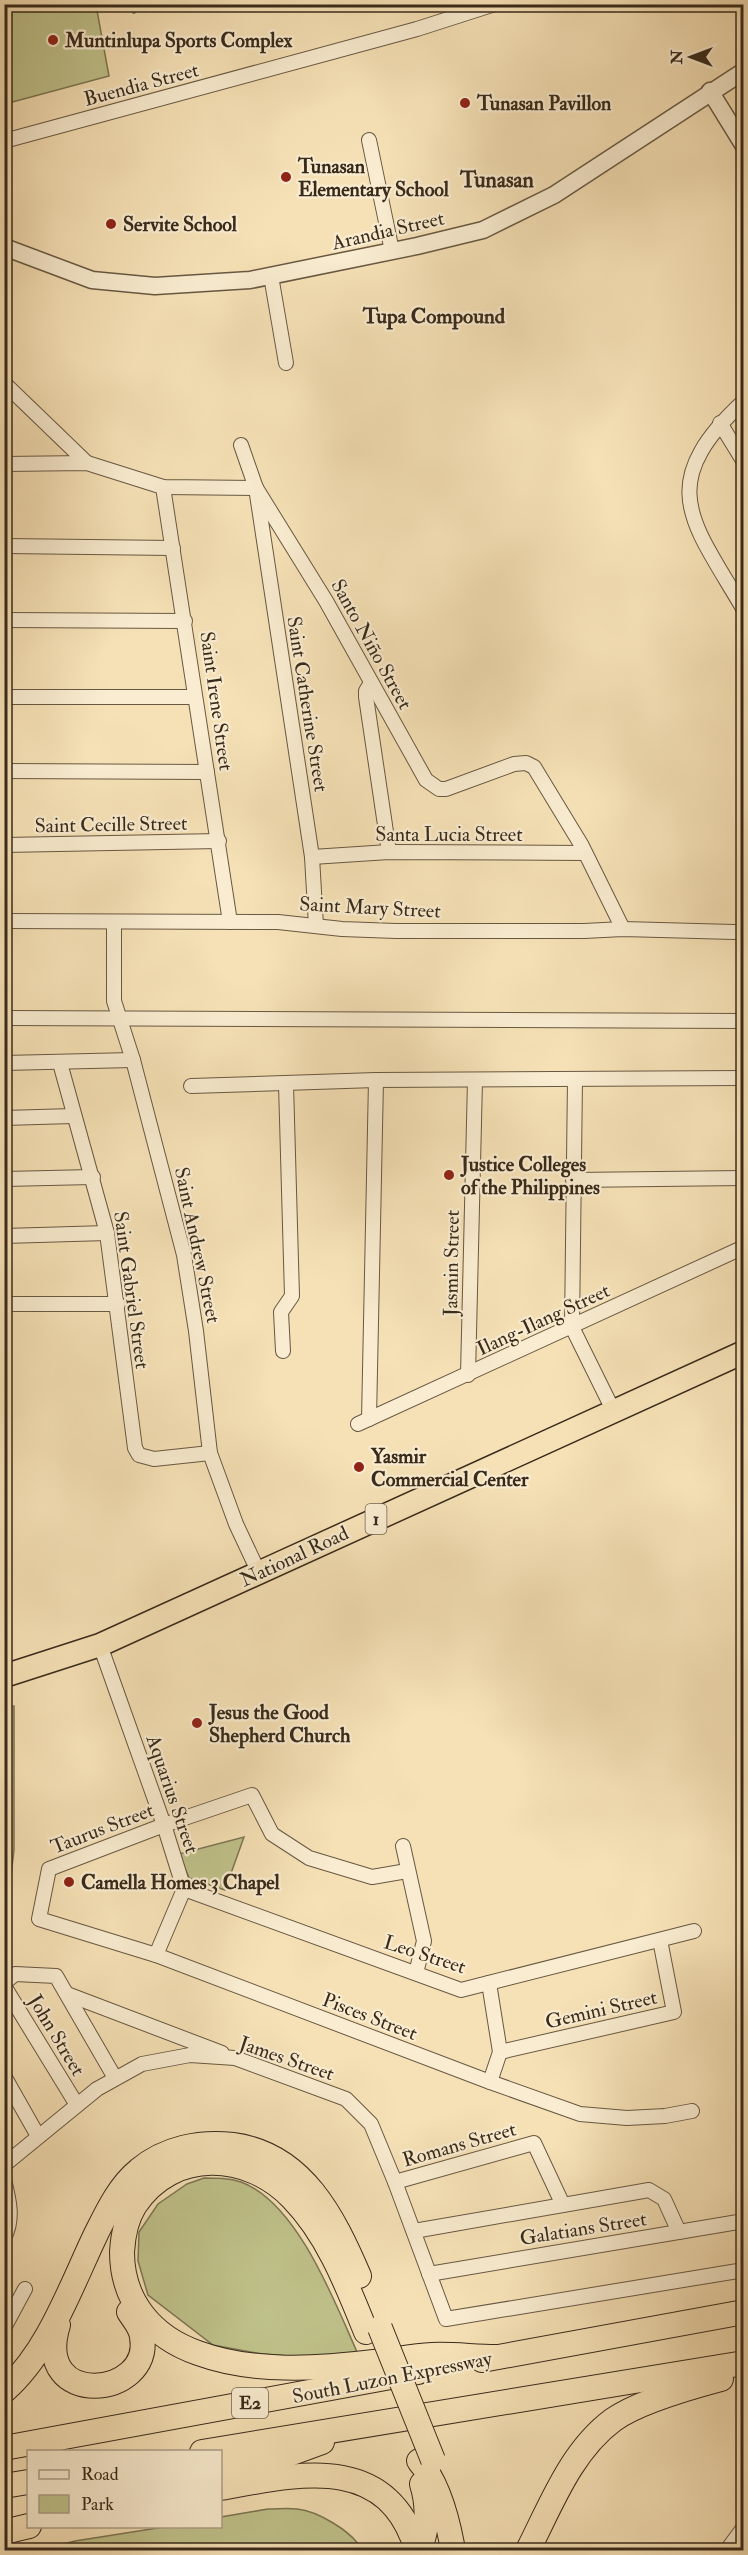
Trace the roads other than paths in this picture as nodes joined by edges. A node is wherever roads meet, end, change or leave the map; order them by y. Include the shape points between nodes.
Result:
1 (495, 4) edge
2 (744, 71) edge
3 (710, 92) junction
4 (369, 140) dead end
5 (4, 141) edge
6 (744, 146) edge
7 (4, 247) edge
8 (392, 251) junction
9 (271, 276) junction
10 (286, 363) dead end
11 (4, 383) edge
12 (4, 402) edge
13 (23, 402) junction
14 (744, 402) edge
15 (720, 423) junction
16 (241, 445) dead end
17 (744, 462) edge
18 (87, 463) junction
19 (4, 464) edge
20 (163, 487) junction
21 (256, 488) junction
22 (4, 546) edge
23 (173, 548) junction
24 (744, 610) edge
25 (4, 620) edge
26 (185, 621) junction
27 (371, 683) junction
28 (4, 697) edge
29 (195, 697) junction
30 (4, 771) edge
31 (207, 772) junction
32 (219, 841) junction
33 (4, 845) edge
34 (389, 852) junction
35 (585, 853) junction
36 (312, 857) junction
37 (4, 921) edge
38 (114, 922) junction
39 (230, 922) junction
40 (316, 926) junction
41 (623, 929) junction
42 (734, 932) dead end
43 (4, 1018) edge
44 (121, 1019) junction
45 (744, 1021) edge
46 (133, 1060) junction
47 (4, 1063) edge
48 (60, 1063) junction
49 (744, 1078) edge
50 (575, 1079) junction
51 (376, 1080) junction
52 (475, 1080) junction
53 (286, 1084) junction
54 (191, 1086) dead end
55 (74, 1116) junction
56 (4, 1118) edge
57 (93, 1177) junction
58 (744, 1178) edge
59 (4, 1179) edge
60 (573, 1180) junction
61 (107, 1233) junction
62 (4, 1236) edge
63 (744, 1247) edge
64 (4, 1304) edge
65 (118, 1304) junction
66 (572, 1327) junction
67 (283, 1351) dead end
68 (744, 1352) edge
69 (468, 1375) junction
70 (614, 1412) junction
71 (210, 1453) junction
72 (259, 1573) junction
73 (100, 1645) junction
74 (4, 1676) edge
75 (164, 1825) junction
76 (403, 1846) dead end
77 (407, 1871) junction
78 (184, 1889) junction
79 (39, 1919) joint
80 (694, 1931) dead end
81 (660, 1940) junction
82 (156, 1955) junction
83 (416, 1973) junction
84 (489, 1983) junction
85 (4, 1984) edge
86 (68, 1994) junction
87 (500, 2052) junction
88 (235, 2058) junction
89 (4, 2076) edge
90 (115, 2078) junction
91 (490, 2082) junction
92 (77, 2105) junction
93 (692, 2110) dead end
94 (38, 2136) junction
95 (4, 2164) edge
96 (4, 2180) edge
97 (395, 2182) junction
98 (563, 2205) junction
99 (8, 2214) edge
100 (744, 2221) edge
101 (414, 2231) junction
102 (679, 2232) junction
103 (4, 2238) edge
104 (123, 2240) junction
105 (744, 2270) edge
106 (429, 2274) junction
107 (25, 2289) dead end
108 (67, 2294) junction
109 (744, 2312) edge
110 (4, 2328) edge
111 (373, 2330) junction
112 (496, 2357) junction
113 (744, 2363) edge
114 (744, 2373) edge
115 (4, 2391) edge
116 (385, 2420) junction
117 (4, 2448) edge
118 (208, 2450) edge
119 (426, 2461) junction
120 (222, 2471) edge
121 (27, 2482) edge
122 (4, 2486) edge
123 (222, 2488) edge
124 (27, 2511) edge
125 (4, 2516) edge
126 (27, 2526) edge
127 (744, 2527) edge
128 (4, 2532) edge
129 (418, 2550) edge
130 (453, 2550) edge
131 (464, 2550) edge
132 (528, 2550) edge
133 (727, 2550) edge

1 - 5 street, Buendia Street via 417,29
2 - 3 street, Arandia Street
3 - 6 street
3 - 8 street, Arandia Street via 576,182 507,219 483,230
4 - 8 street
7 - 9 street, Arandia Street via 92,280 114,283 186,285
8 - 9 street, Arandia Street
9 - 10 street
11 - 13 street
12 - 13 street
13 - 18 street
14 - 15 street
15 - 17 street
15 - 24 street via 690,475 690,510
16 - 21 street
18 - 19 street
18 - 20 street
20 - 21 street
20 - 23 street, Saint Irene Street
21 - 27 street, Santo Niño Street
21 - 36 street, Saint Catherine Street
22 - 23 street
23 - 26 street, Saint Irene Street
25 - 26 street
26 - 29 street, Saint Irene Street
27 - 34 street via 366,698
27 - 35 street, Santo Niño Street via 431,785 452,788 514,764 528,764 534,767
28 - 29 street
29 - 31 street, Saint Irene Street
30 - 31 street
31 - 32 street, Saint Irene Street
32 - 33 street, Saint Cecille Street
32 - 39 street, Saint Irene Street
34 - 35 street, Santa Lucia Street
34 - 36 street, Santa Lucia Street
35 - 41 street, Santo Niño Street
36 - 40 street, Saint Catherine Street
37 - 38 street, Saint Mary Street
38 - 39 street, Saint Mary Street
38 - 44 street, Saint Andrew Street via 114,1001
39 - 40 street, Saint Mary Street
40 - 41 street, Saint Mary Street via 396,931
41 - 42 street, Saint Mary Street
43 - 44 street
44 - 45 street
44 - 46 street, Saint Andrew Street
46 - 48 street
46 - 71 street, Saint Andrew Street via 184,1255
47 - 48 street
48 - 55 street, Saint Gabriel Street
49 - 50 street
50 - 52 street
50 - 60 street
51 - 52 street
51 - 53 street
51 - 69 street, Ilang-Ilang Street via 364,1422
52 - 69 street, Jasmin Street
53 - 54 street
53 - 67 street via 292,1296 281,1312
55 - 56 street
55 - 57 street, Saint Gabriel Street
57 - 59 street
57 - 61 street, Saint Gabriel Street
58 - 60 street
60 - 66 street
61 - 62 street
61 - 65 street, Saint Gabriel Street
63 - 66 street, Ilang-Ilang Street
64 - 65 street
65 - 71 street, Saint Gabriel Street via 135,1448 140,1455 154,1459
66 - 69 street, Ilang-Ilang Street
66 - 70 street
68 - 70 highway, National Road / 1
70 - 72 highway, National Road / 1
71 - 72 street, Saint Andrew Street
72 - 73 highway, National Road / 1
73 - 74 highway, National Road / 1
73 - 75 street, Aquarius Street
75 - 77 street, Taurus Street via 252,1795 272,1834 309,1858 372,1877
75 - 78 street, Aquarius Street
75 - 79 street, Taurus Street via 49,1869
76 - 77 street
77 - 83 street via 424,1941
78 - 82 street
78 - 83 street, Leo Street
79 - 82 street, Pisces Street
80 - 81 street, Leo Street
81 - 84 street, Leo Street
81 - 87 street, Gemini Street via 674,2012
82 - 91 street, Pisces Street
83 - 84 street, Leo Street via 461,1990
84 - 87 street
85 - 86 street via 15,1974 56,1976
85 - 92 street, John Street
86 - 88 street
86 - 90 street
87 - 91 street
88 - 90 street, James Street via 190,2055 142,2064
88 - 97 street, James Street via 346,2099 370,2124
89 - 94 street
90 - 92 street, James Street
91 - 93 street, Pisces Street via 580,2114 605,2118 665,2116
92 - 94 street, James Street
94 - 95 street, James Street
96 - 99 street
97 - 98 street, Romans Street via 534,2143
97 - 101 street, James Street
98 - 101 street
98 - 102 street via 649,2190 664,2199
99 - 103 street
100 - 102 street, Galatians Street
101 - 106 street, James Street
102 - 106 street, Galatians Street
104 - 108 highway via 115,2260 115,2280 124,2305 139,2327 143,2345 135,2366 124,2378 90,2386 69,2379 60,2369 54,2345
104 - 111 highway via 135,2205 168,2174 208,2162 255,2171 279,2185 316,2229
104 - 112 highway via 122,2268 135,2305 160,2333 199,2354 226,2361 291,2367 432,2355
105 - 106 street, James Street via 446,2319
107 - 110 street
108 - 111 highway via 104,2218 137,2171 182,2148 235,2145 275,2158 312,2189 345,2242
108 - 115 highway via 41,2346
109 - 112 highway, South Luzon Expressway / E2
111 - 119 highway
112 - 117 highway, South Luzon Expressway / E2
113 - 116 highway, South Luzon Expressway / E2
114 - 132 highway via 671,2393 625,2412 606,2426 578,2455
116 - 118 highway, South Luzon Expressway / E2
116 - 120 highway via 270,2461
119 - 129 highway via 419,2476 427,2506 426,2525
119 - 130 highway
119 - 131 highway via 457,2521
121 - 122 highway
123 - 129 highway via 309,2474 356,2480 397,2509
124 - 125 highway
126 - 128 highway
127 - 133 street

